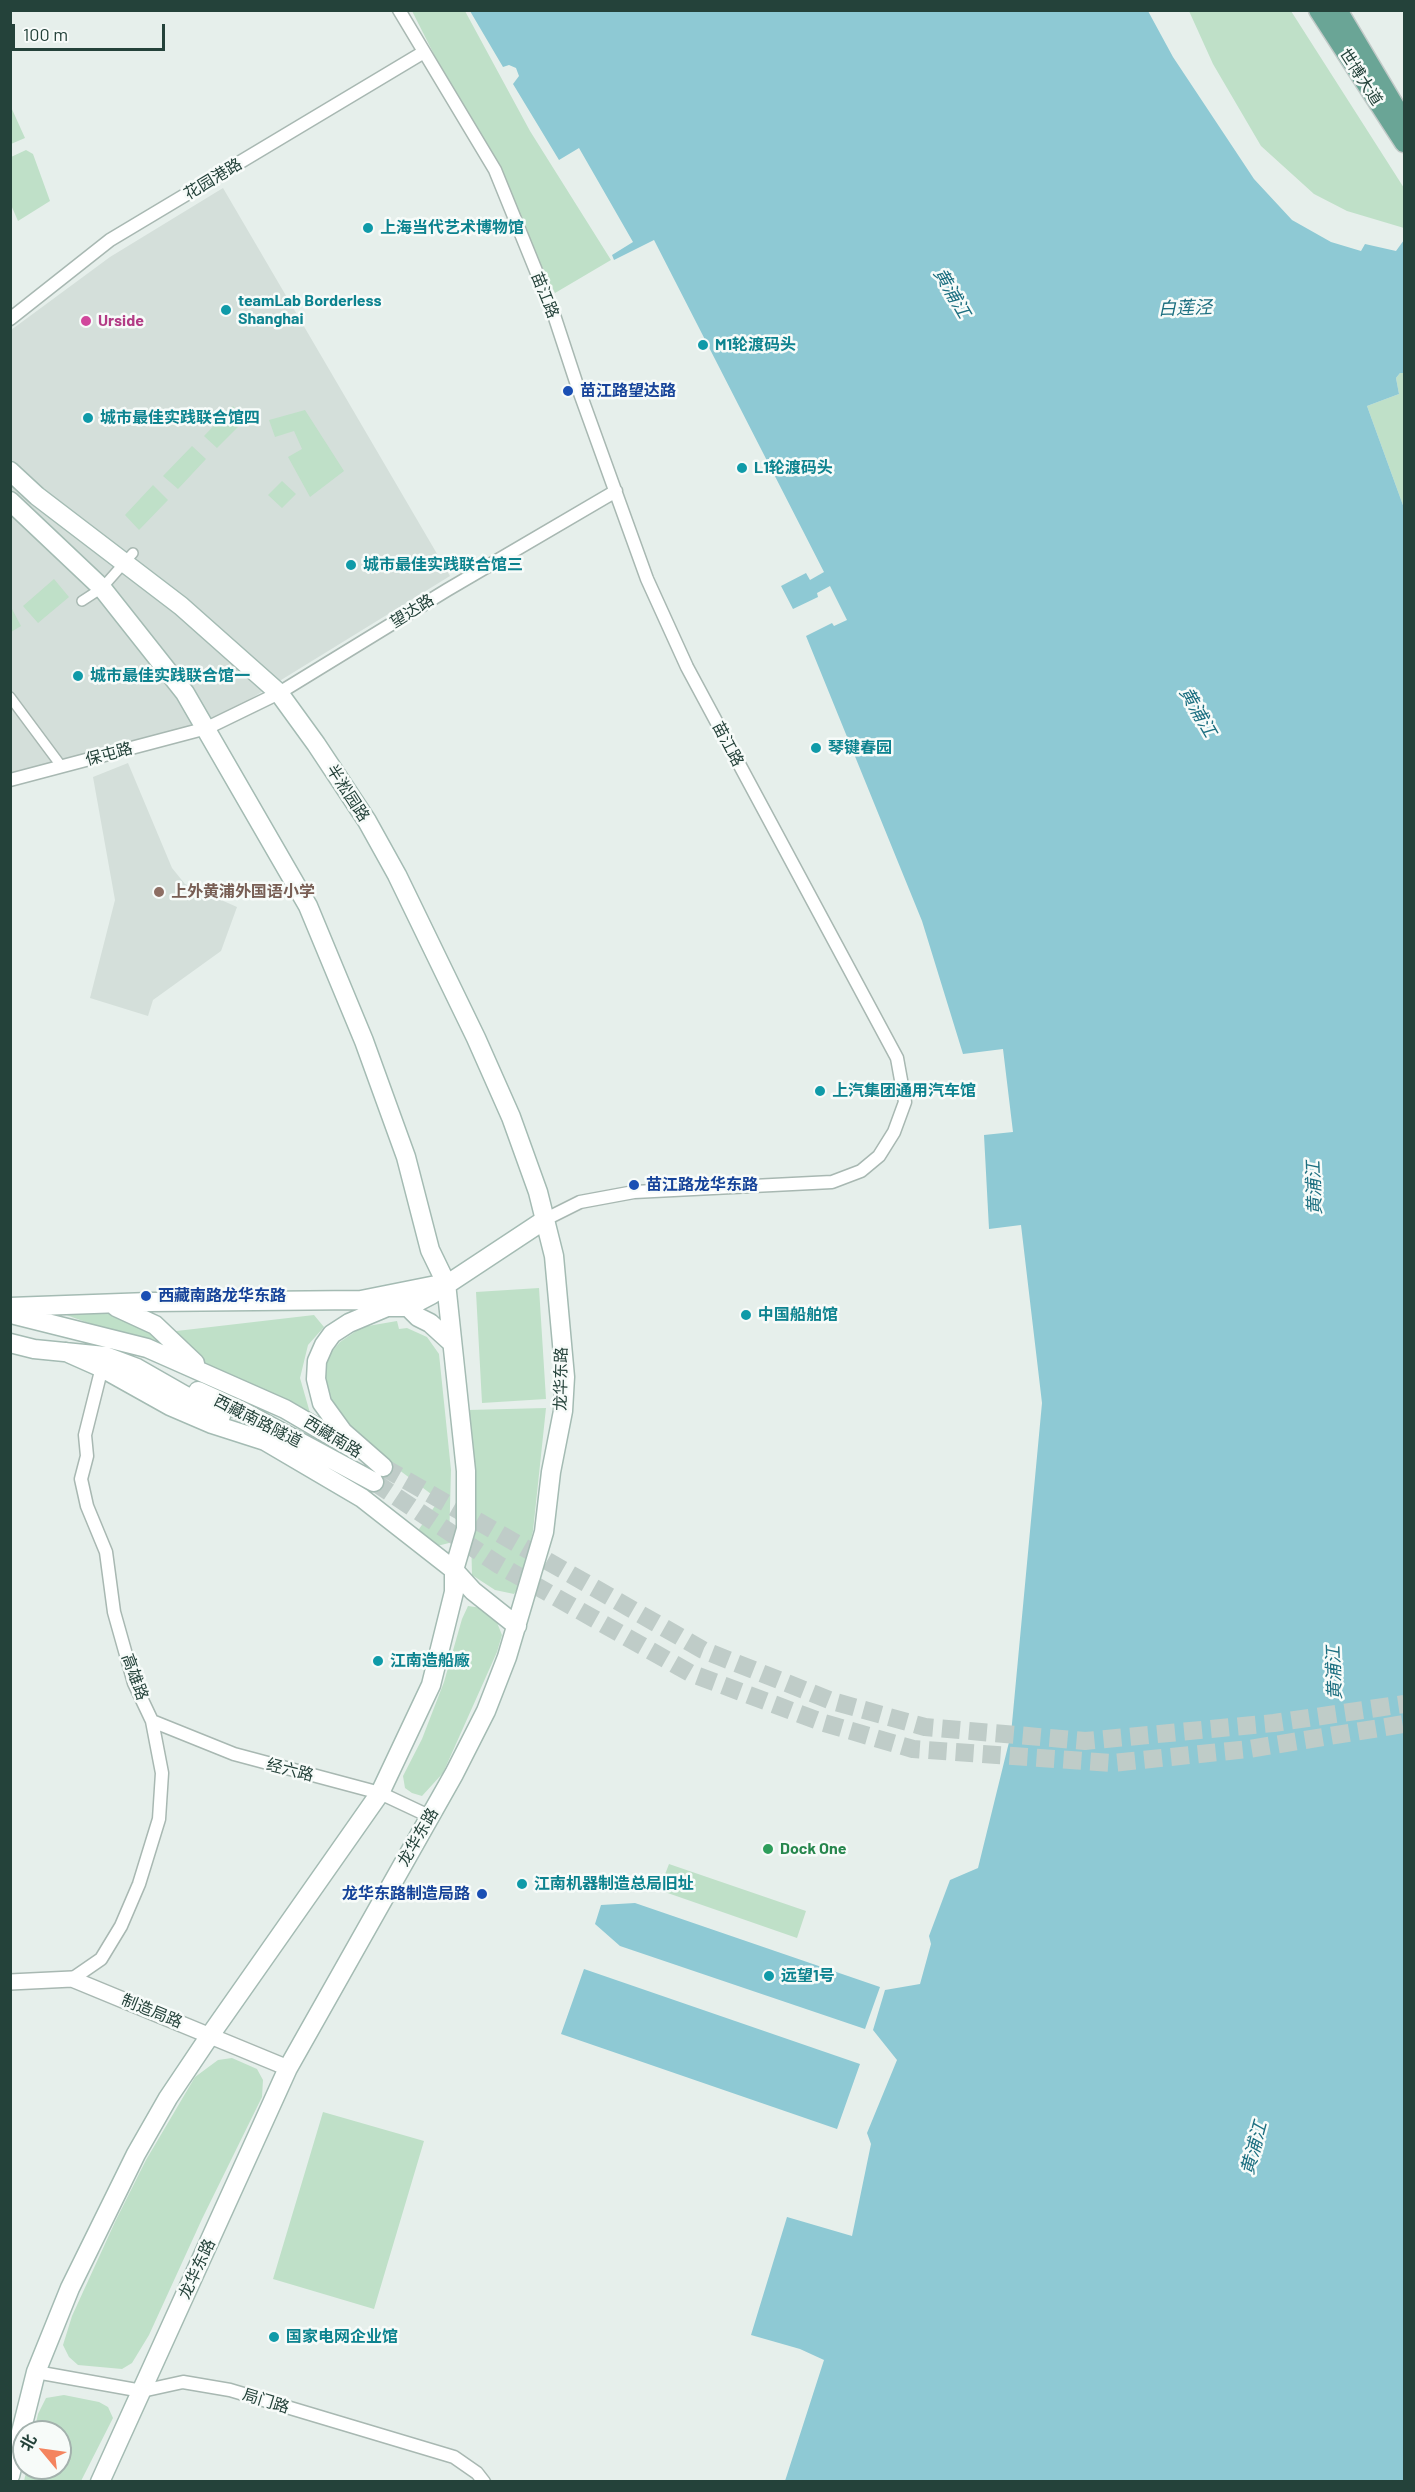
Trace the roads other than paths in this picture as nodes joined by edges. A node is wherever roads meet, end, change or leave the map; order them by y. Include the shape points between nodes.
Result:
1 (399, 10) edge
2 (1318, 10) edge
3 (1338, 10) edge
4 (424, 52) junction
5 (1404, 120) edge
6 (1403, 142) edge
7 (10, 319) edge
8 (10, 471) edge
9 (616, 491) junction
10 (10, 501) edge
11 (128, 558) junction
12 (102, 588) junction
13 (82, 601) dead end
14 (279, 693) junction
15 (10, 697) edge
16 (207, 728) junction
17 (62, 767) junction
18 (10, 780) edge
19 (546, 1219) junction
20 (446, 1283) junction
21 (112, 1305) junction
22 (408, 1306) junction
23 (10, 1307) edge
24 (10, 1314) edge
25 (10, 1343) edge
26 (452, 1343) junction
27 (103, 1362) junction
28 (137, 1368) junction
29 (203, 1371) junction
30 (266, 1441) junction
31 (378, 1474) junction
32 (454, 1570) junction
33 (517, 1626) junction
34 (152, 1721) junction
35 (380, 1793) junction
36 (429, 1816) junction
37 (72, 1979) junction
38 (10, 1982) edge
39 (211, 2034) junction
40 (288, 2068) junction
41 (36, 2372) junction
42 (142, 2391) junction
43 (10, 2476) edge
44 (100, 2481) edge
45 (484, 2481) edge

1 - 4 street, 苗江路
2 - 6 main road, 世博大道
3 - 5 main road, 世博大道
4 - 7 street, 花园港路 via 111,240
4 - 9 street, 苗江路 via 495,170 554,315
8 - 11 main road, 半淞园路 via 37,496
9 - 14 street, 望达路
9 - 19 street, 苗江路 via 647,579 687,667 897,1058 905,1102 894,1132 879,1156 861,1171 832,1182 634,1192 580,1202
10 - 12 main road
11 - 12 street
11 - 14 main road, 半淞园路
12 - 13 street
12 - 16 main road via 185,693
14 - 16 street, 望达路
14 - 19 main road, 半淞园路 via 367,821 396,875 511,1117
15 - 17 street
16 - 17 street, 保屯路
16 - 20 main road via 308,906 364,1041 406,1157 430,1250
17 - 18 street, 保屯路
19 - 20 main road, 西藏南路
19 - 33 main road, 龙华东路 via 554,1256 563,1357 562,1411 544,1532
20 - 21 main road, 西藏南路 via 361,1300
20 - 22 main road, 西藏南路
20 - 26 main road
21 - 23 main road, 西藏南路
21 - 29 main road via 155,1325
22 - 26 main road
22 - 31 main road, 西藏南路 via 387,1307 349,1323 332,1334 317,1361 316,1379 322,1403
24 - 29 main road, 西藏南路 via 147,1348
25 - 27 main road
26 - 32 main road via 466,1471 466,1529
27 - 28 main road
27 - 30 main road via 170,1406
27 - 34 street, 高雄路 via 85,1435 87,1456 81,1479 87,1506 106,1552 114,1612 134,1683
28 - 30 main road
28 - 31 main road, 西藏南路隧道
29 - 31 main road, 西藏南路 via 285,1409
30 - 32 main road via 362,1498
32 - 33 main road
32 - 35 main road via 454,1592 431,1685
33 - 36 main road, 龙华东路 via 486,1711
34 - 35 street, 经六路 via 263,1763
34 - 37 street, 高雄路 via 162,1773 159,1819 150,1853 121,1926 101,1959
35 - 36 street, 经六路
35 - 39 main road
36 - 40 main road, 龙华东路
37 - 38 street, 制造局路
37 - 39 street, 制造局路
39 - 40 street, 制造局路
39 - 41 main road via 136,2154 70,2288
40 - 42 main road, 龙华东路
41 - 42 street, 局门路
41 - 43 main road
42 - 44 main road, 龙华东路
42 - 45 street, 局门路 via 183,2382 230,2390 454,2457

